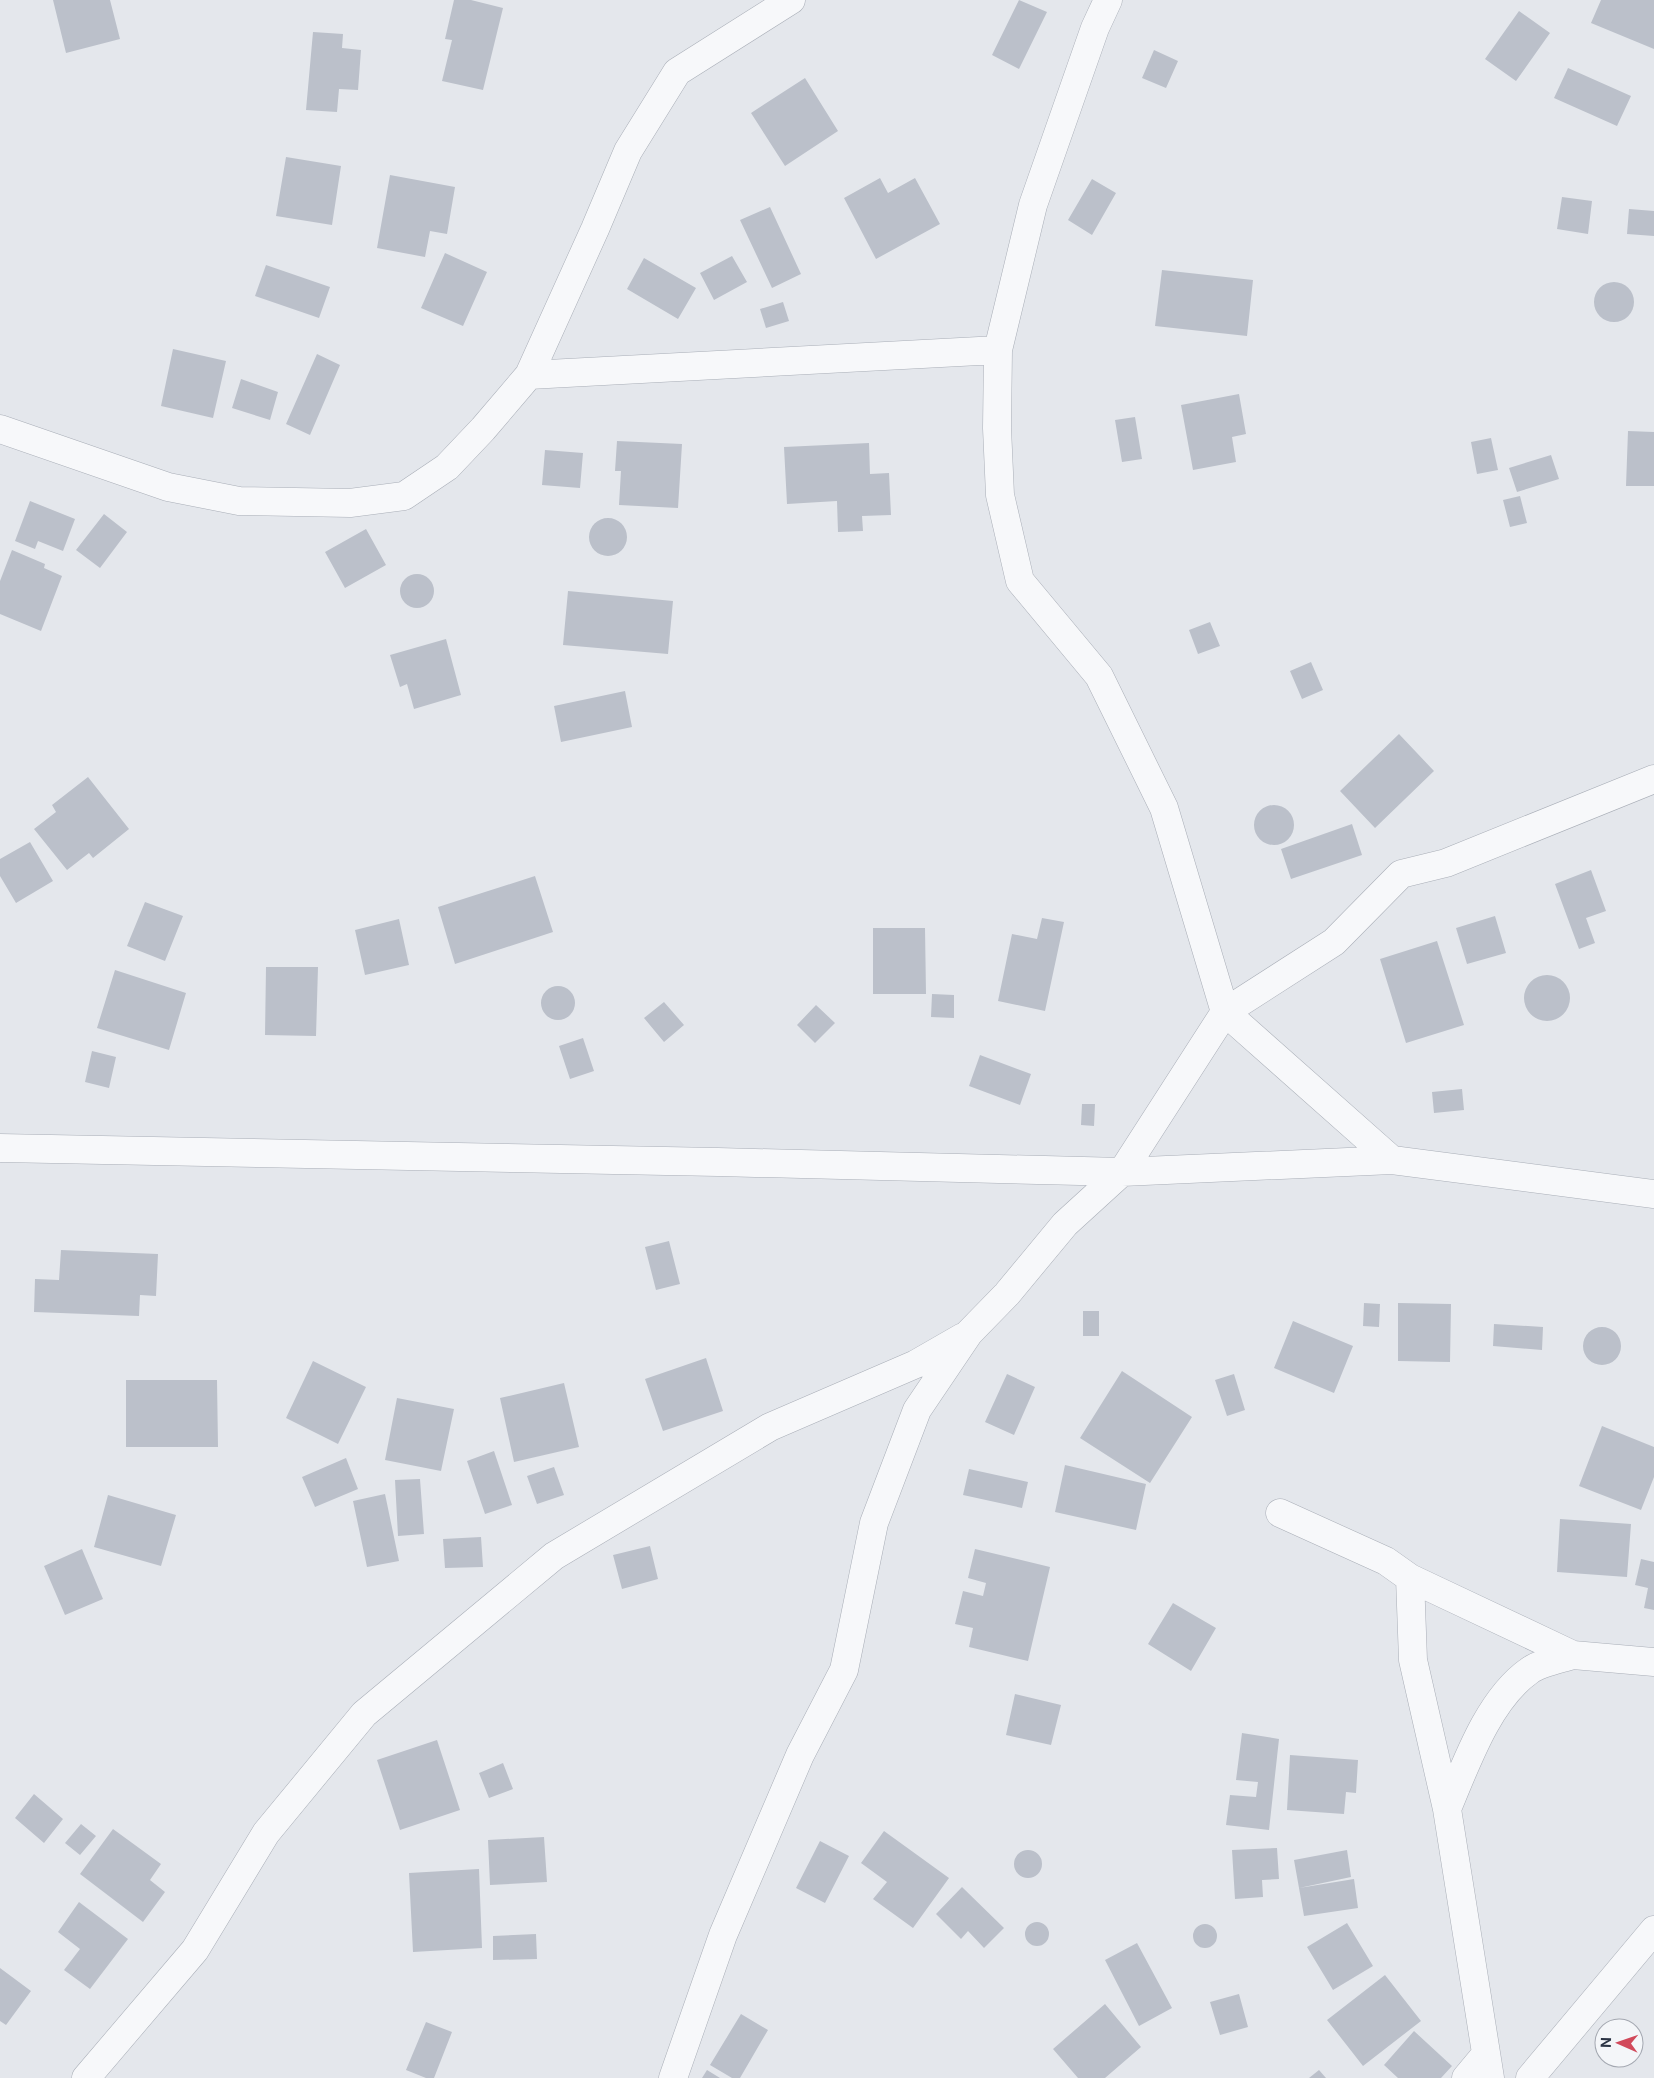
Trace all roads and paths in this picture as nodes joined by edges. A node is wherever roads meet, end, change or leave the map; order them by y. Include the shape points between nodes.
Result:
1 (791, 0) edge
2 (1108, 0) edge
3 (998, 350) junction
4 (529, 375) junction
5 (0, 429) edge
6 (1654, 779) edge
7 (1225, 1012) junction
8 (0, 1148) edge
9 (1392, 1160) junction
10 (1122, 1172) junction
11 (1654, 1194) edge
12 (969, 1333) junction
13 (1280, 1512) dead end
14 (1410, 1578) junction
15 (1573, 1655) junction
16 (1654, 1662) edge
17 (1447, 1809) junction
18 (1654, 1930) edge
19 (1488, 2066) edge
20 (86, 2078) edge
21 (673, 2078) edge
22 (1466, 2078) edge
23 (1530, 2078) edge

1 - 4 street via 677,72 628,150
2 - 3 street via 1095,28 1034,205
3 - 4 street
3 - 7 street via 1000,495 1020,581 1099,676 1164,808
4 - 5 street via 447,467 404,496 350,503 239,501 168,487
6 - 7 street via 1446,863 1402,874 1334,942
7 - 9 street
7 - 10 street
8 - 10 street
9 - 10 street
9 - 11 street
10 - 12 street via 1065,1224 1007,1294
12 - 20 street via 916,1364 770,1428 554,1556 364,1714 266,1833 195,1950
12 - 21 street via 917,1410 874,1522 844,1670 800,1755 727,1926
13 - 14 street via 1386,1561
14 - 15 street
14 - 17 street via 1413,1660
15 - 16 street
15 - 17 street via 1530,1670 1499,1700
17 - 19 street
18 - 23 street
19 - 22 street

